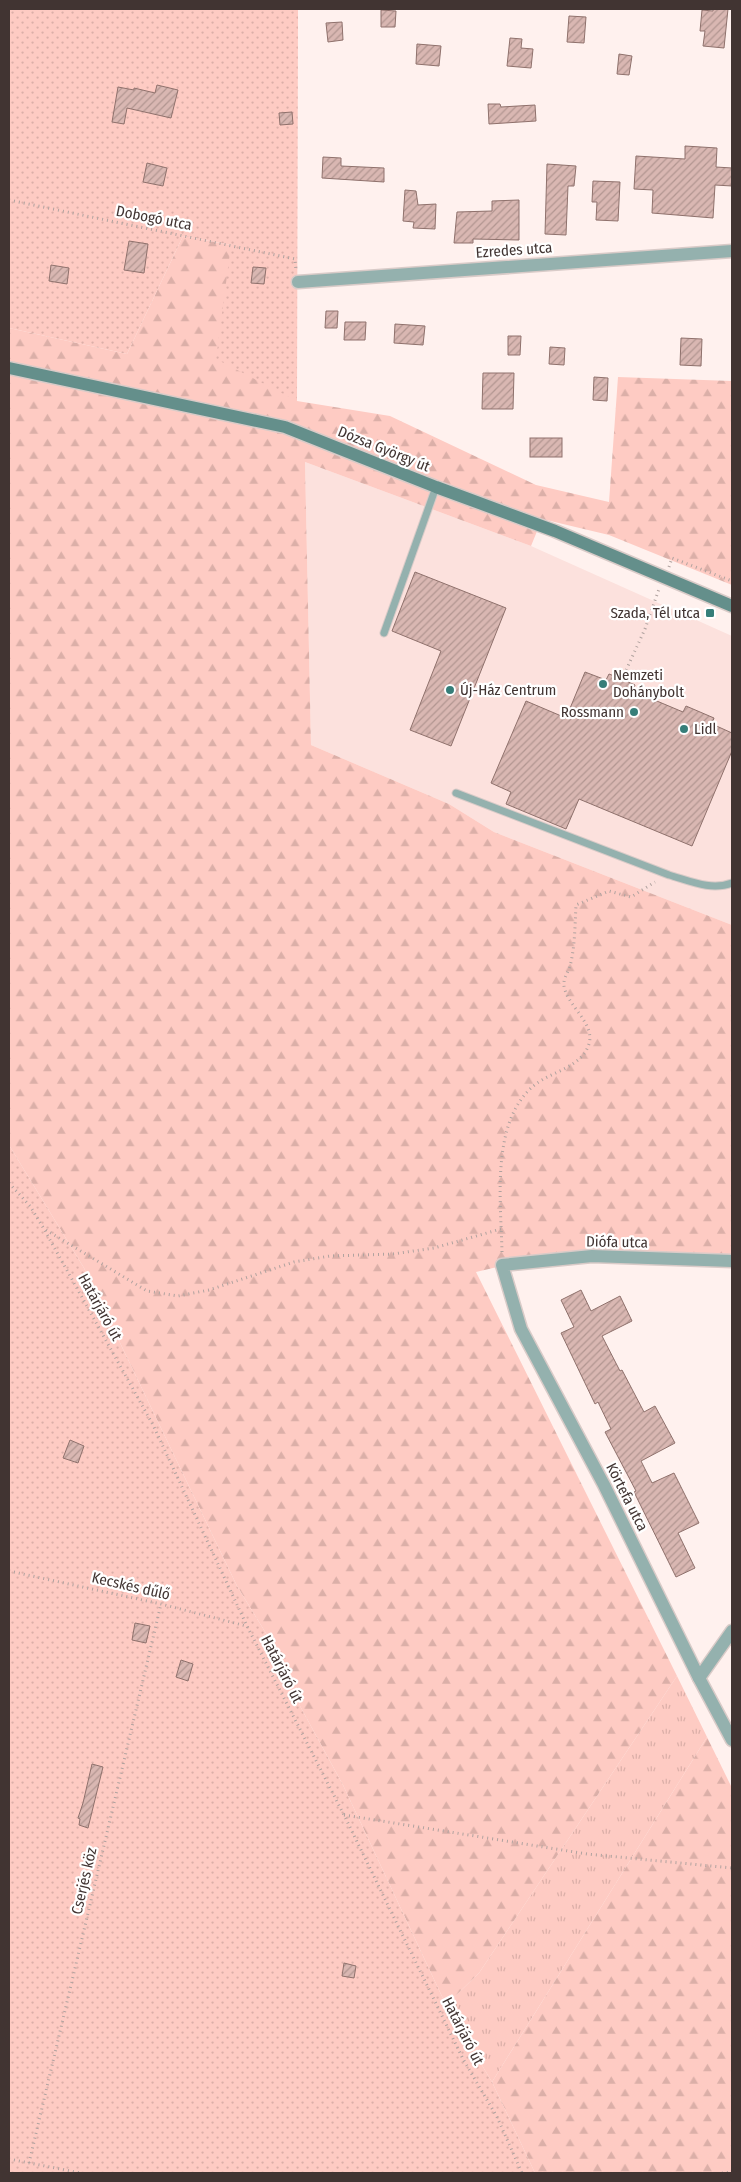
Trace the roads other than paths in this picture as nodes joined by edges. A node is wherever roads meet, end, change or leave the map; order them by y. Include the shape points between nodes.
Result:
1 (732, 251) edge
2 (298, 282) dead end
3 (9, 368) edge
4 (436, 487) junction
5 (732, 606) edge
6 (384, 633) dead end
7 (456, 793) dead end
8 (732, 883) edge
9 (732, 1262) edge
10 (502, 1266) joint
11 (732, 1631) edge
12 (699, 1678) junction
13 (732, 1740) edge

1 - 2 street, Ezredes utca
3 - 4 main road, Dózsa György út via 285,427
4 - 5 main road, Dózsa György út via 555,531
4 - 6 lane
7 - 8 lane via 706,886
9 - 10 street, Diófa utca via 592,1256
10 - 12 street, Körtefa utca via 521,1329 604,1485
11 - 12 street
12 - 13 street, Körtefa utca

